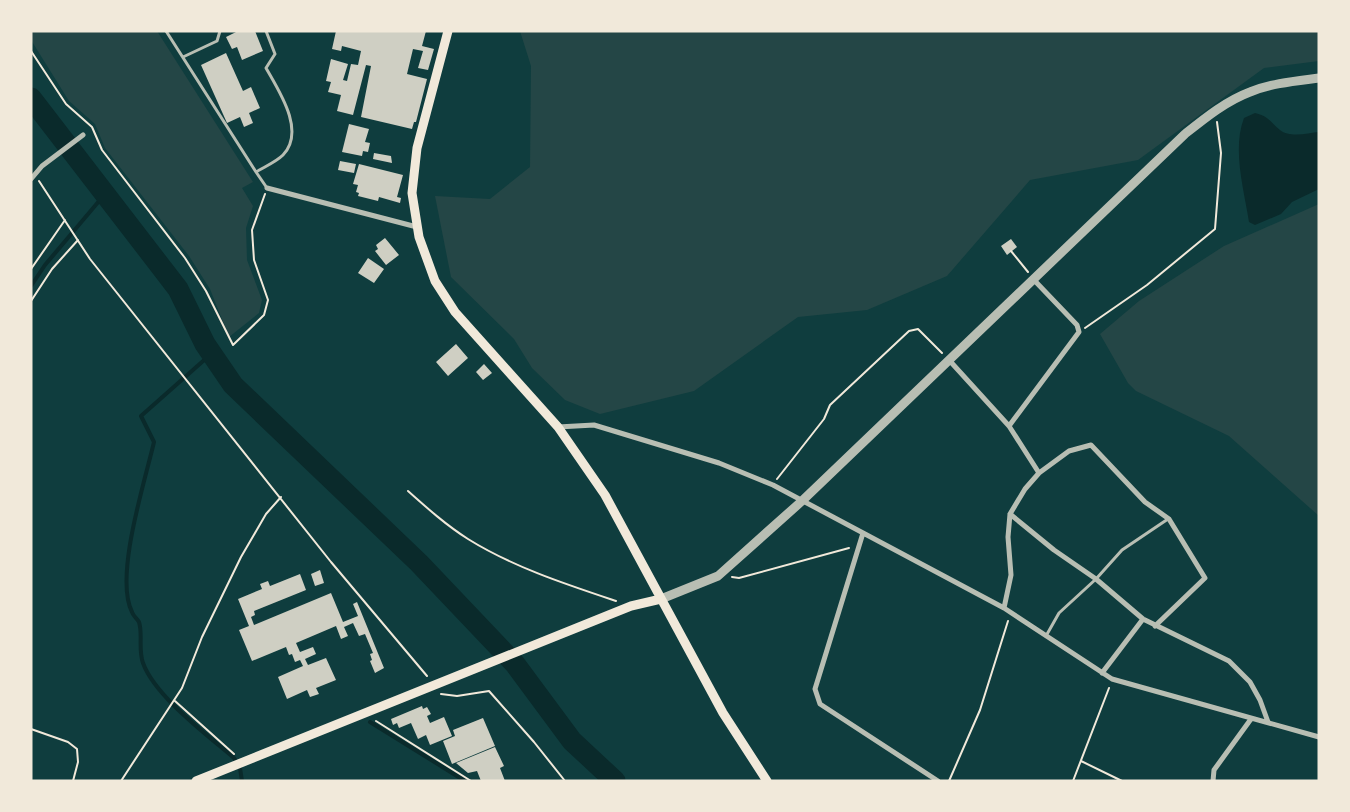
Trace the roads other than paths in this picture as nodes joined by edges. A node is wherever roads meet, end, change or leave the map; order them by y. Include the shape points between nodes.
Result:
1 (166, 31) edge
2 (220, 31) edge
3 (266, 31) edge
4 (448, 31) edge
5 (183, 57) junction
6 (1319, 78) edge
7 (82, 135) dead end
8 (256, 172) junction
9 (31, 180) edge
10 (267, 188) joint
11 (418, 227) junction
12 (1034, 280) junction
13 (949, 360) junction
14 (1009, 426) junction
15 (558, 428) junction
16 (1040, 473) junction
17 (803, 500) junction
18 (1010, 514) junction
19 (1169, 519) junction
20 (863, 533) junction
21 (1096, 579) junction
22 (661, 599) junction
23 (1004, 608) junction
24 (1142, 619) junction
25 (1155, 626) junction
26 (1046, 636) junction
27 (1102, 673) junction
28 (1251, 719) junction
29 (1268, 722) junction
30 (1319, 737) edge
31 (196, 781) edge
32 (767, 781) edge
33 (938, 781) edge
34 (1213, 781) edge

1 - 5 lane
2 - 5 lane via 217,41
3 - 8 lane via 275,54 266,68 290,118 292,132 290,143 282,155
4 - 11 main road via 417,148 412,193
5 - 8 lane
6 - 12 street via 1250,92 1216,110 1185,134
7 - 9 street via 42,166
8 - 10 lane
10 - 11 street
11 - 15 main road via 435,281 455,312
12 - 13 street
12 - 14 street via 1077,324 1080,332
13 - 14 street
13 - 17 street
14 - 16 street
15 - 17 street via 594,425 720,463
15 - 22 main road via 605,495
16 - 18 street via 1025,489
16 - 19 street via 1069,451 1091,445 1145,502
17 - 20 street
17 - 22 street via 718,576
18 - 21 street
18 - 23 street via 1011,575
19 - 21 lane via 1122,550
19 - 25 street via 1205,578
20 - 23 street
20 - 33 street via 815,689 820,704
21 - 24 street
21 - 26 lane via 1059,613
22 - 31 main road via 631,606
22 - 32 main road via 723,713
23 - 26 street
24 - 25 street
24 - 27 street
25 - 29 street via 1229,661 1242,672 1260,700
26 - 27 street
27 - 28 street via 1112,679
28 - 29 street
28 - 34 street via 1214,770
29 - 30 street

